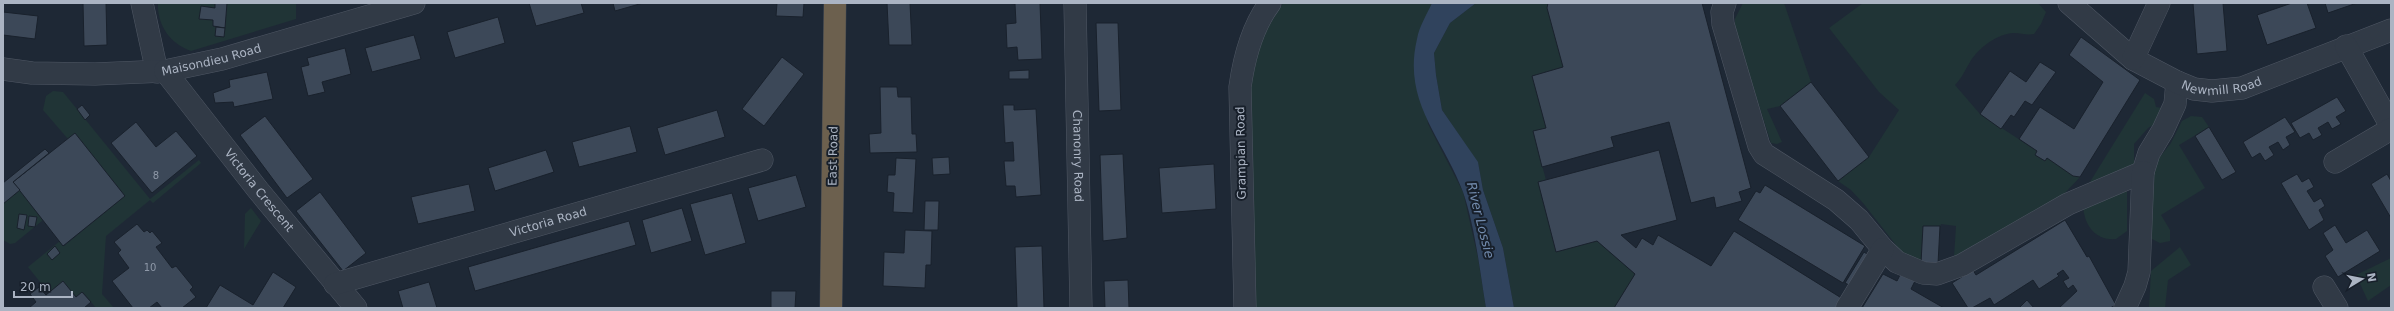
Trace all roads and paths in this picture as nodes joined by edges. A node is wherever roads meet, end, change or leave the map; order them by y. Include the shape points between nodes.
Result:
1 (142, 3) edge
2 (414, 3) edge
3 (835, 3) edge
4 (1075, 3) edge
5 (1270, 3) edge
6 (1725, 3) edge
7 (2069, 3) edge
8 (2158, 3) edge
9 (2391, 30) edge
10 (2346, 46) junction
11 (2133, 59) junction
12 (3, 69) edge
13 (161, 72) junction
14 (2177, 82) junction
15 (2383, 97) edge
16 (2391, 126) edge
17 (2391, 129) edge
18 (762, 160) dead end
19 (2335, 162) dead end
20 (2143, 172) junction
21 (1883, 249) junction
22 (335, 284) junction
23 (2324, 287) dead end
24 (356, 308) edge
25 (831, 308) edge
26 (1081, 308) edge
27 (1245, 308) edge
28 (1847, 308) edge
29 (2125, 308) edge
30 (2337, 308) edge

1 - 13 street
2 - 13 street, Maisondieu Road via 222,60
3 - 25 highway, East Road
4 - 26 street, Chanonry Road
5 - 27 street, Grampian Road via 1253,35 1240,87
6 - 21 street via 1722,12 1723,24 1764,154 1836,200 1859,220
7 - 11 street, Newmill Road
8 - 11 street
9 - 10 street, Newmill Road
10 - 14 street, Newmill Road via 2242,88 2212,91 2194,89
10 - 15 street
11 - 14 street, Newmill Road
12 - 13 street, Maisondieu Road via 59,74
13 - 22 street, Victoria Crescent
14 - 20 street via 2175,104 2149,153
15 - 16 street
17 - 19 street
18 - 22 street, Victoria Road
20 - 21 street via 2068,204 1987,253 1937,274 1910,269 1897,262
20 - 29 street via 2139,272
21 - 28 street
22 - 24 street, Victoria Crescent
23 - 30 street

